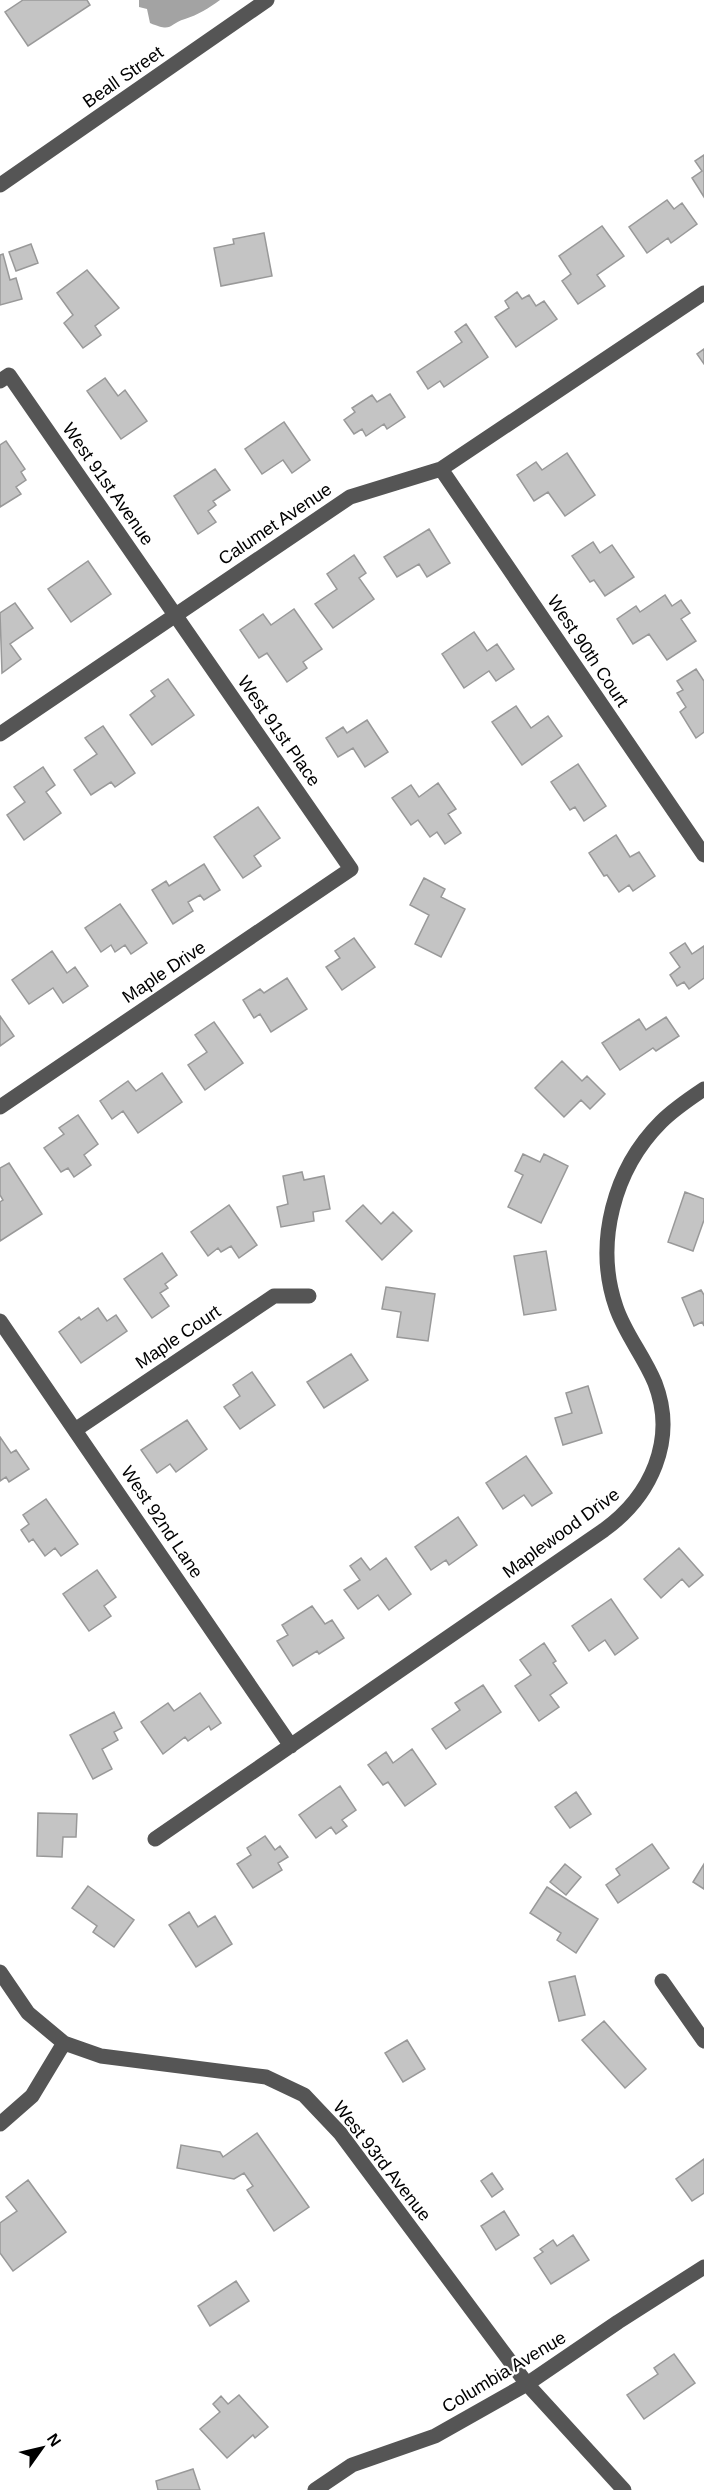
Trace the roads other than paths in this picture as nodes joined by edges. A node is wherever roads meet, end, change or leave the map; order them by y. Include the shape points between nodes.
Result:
1 (267, 0) edge
2 (0, 185) edge
3 (704, 293) edge
4 (4, 378) edge
5 (441, 469) junction
6 (174, 614) junction
7 (0, 734) edge
8 (704, 855) edge
9 (351, 869) joint
10 (704, 1089) edge
11 (0, 1107) edge
12 (309, 1296) dead end
13 (0, 1321) edge
14 (75, 1430) junction
15 (291, 1746) junction
16 (155, 1839) dead end
17 (0, 1972) edge
18 (662, 1981) dead end
19 (704, 2041) edge
20 (64, 2043) junction
21 (0, 2124) edge
22 (704, 2267) edge
23 (527, 2384) junction
24 (315, 2490) edge
25 (624, 2490) edge

1 - 2 street, Beall Street
3 - 5 street, Calumet Avenue
4 - 6 street, West 91st Avenue
5 - 6 street, Calumet Avenue via 350,497
5 - 8 street, West 90th Court
6 - 7 street, Calumet Avenue
6 - 9 street, West 91st Place
9 - 11 street, Maple Drive
10 - 15 street, Maplewood Drive via 647,1137 624,1176 609,1223 607,1254 615,1304 660,1397 659,1451 641,1496 618,1519
12 - 14 street, Maple Court via 274,1296
13 - 14 street, West 92nd Lane
14 - 15 street, West 92nd Lane
15 - 16 street, Maplewood Drive
17 - 20 street, West 93rd Avenue via 28,2013
18 - 19 street
20 - 21 street via 32,2096
20 - 23 street, West 93rd Avenue via 101,2056 266,2077 304,2096 340,2133
22 - 23 street, Columbia Avenue
23 - 24 street, Columbia Avenue via 435,2436 352,2465
23 - 25 street, West 93rd Avenue

